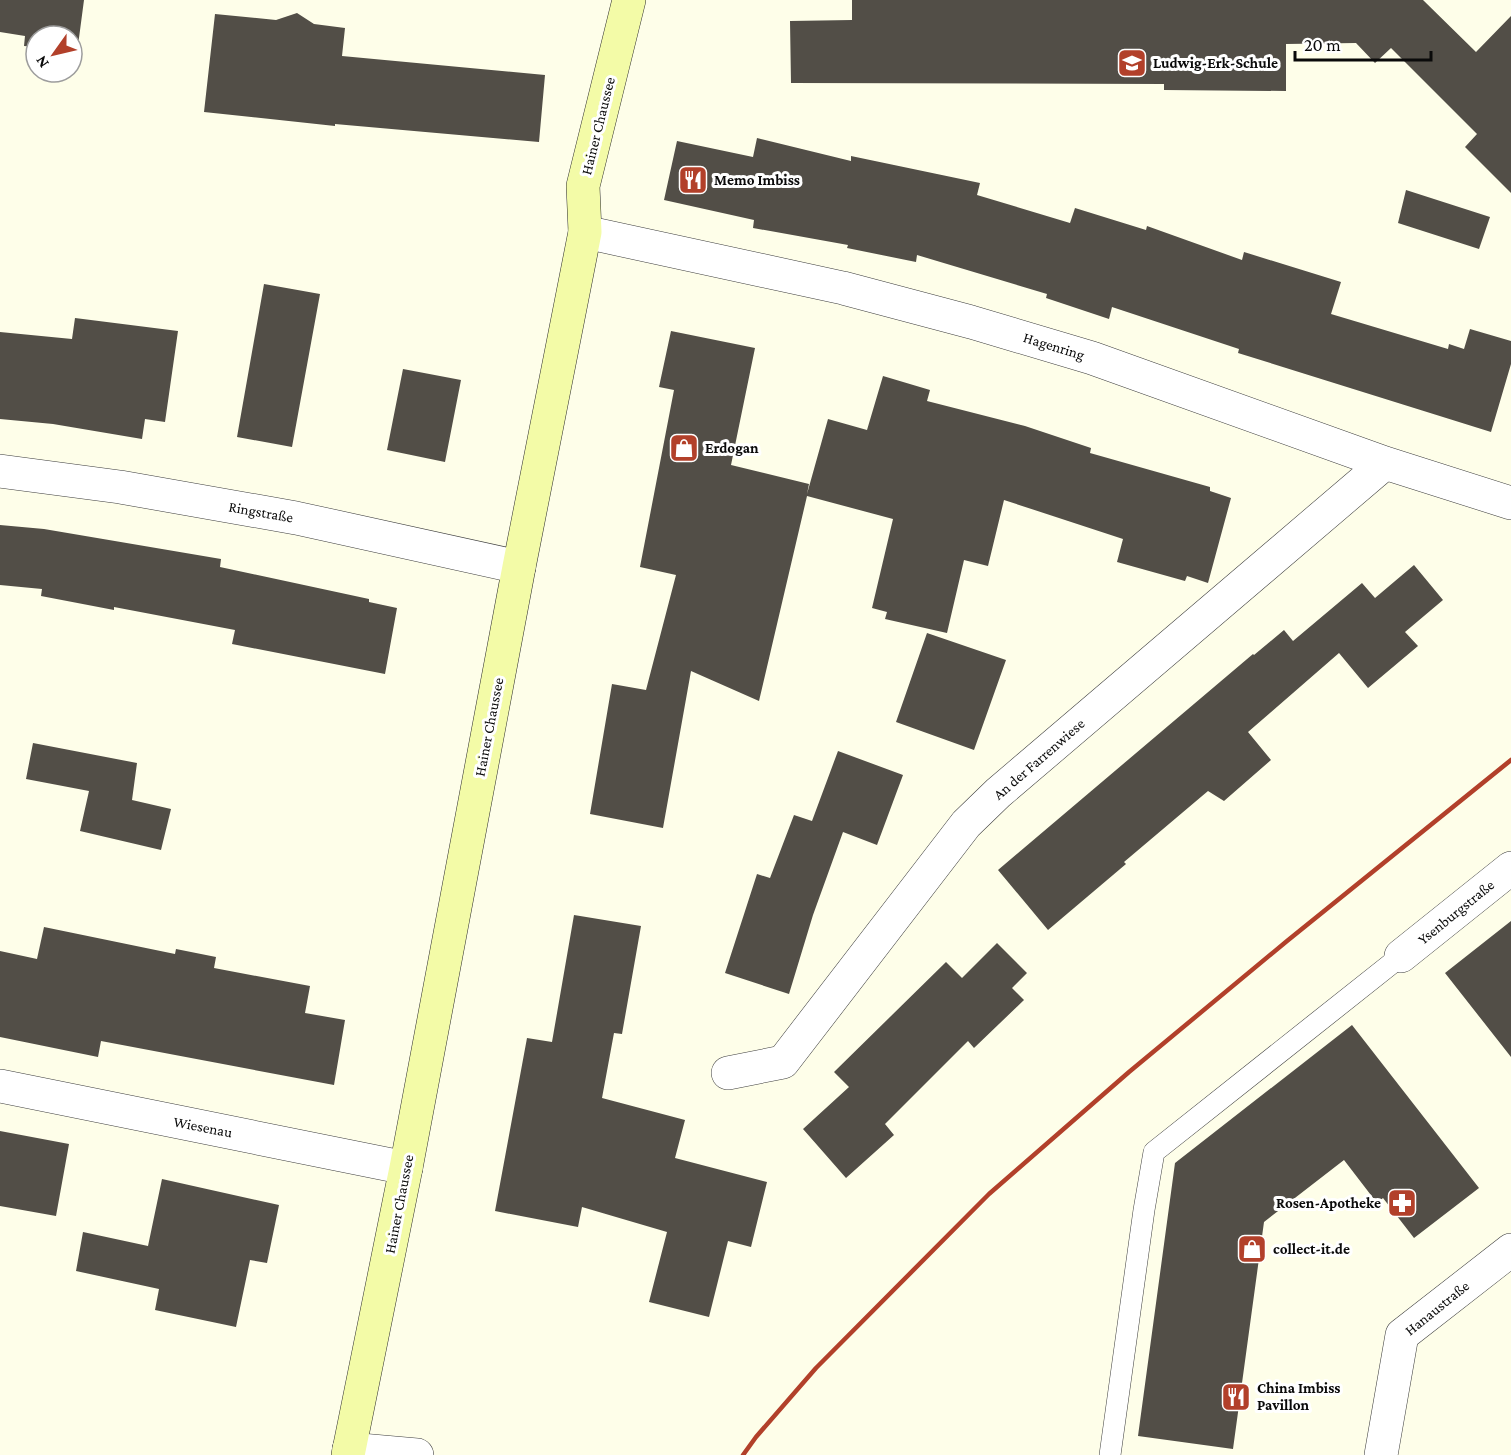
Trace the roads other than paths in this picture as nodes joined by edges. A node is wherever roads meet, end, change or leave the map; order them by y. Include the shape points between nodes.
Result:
1 (629, 0) edge
2 (585, 232) junction
3 (1385, 463) junction
4 (0, 471) edge
5 (1511, 503) edge
6 (519, 567) junction
7 (1511, 868) edge
8 (1401, 956) joint
9 (728, 1073) dead end
10 (0, 1086) edge
11 (406, 1168) junction
12 (1511, 1250) edge
13 (348, 1452) edge
14 (417, 1455) edge
15 (1110, 1455) edge
16 (1381, 1455) edge

1 - 2 street, Hainer Chaussee via 583,186
2 - 3 street, Hagenring via 843,288 971,322 1092,358
2 - 6 street, Hainer Chaussee
3 - 5 street, Hagenring
3 - 9 street, An der Farrenwiese via 966,824 783,1062
4 - 6 street, Ringstraße via 297,518
6 - 11 street, Hainer Chaussee
7 - 8 street, Ysenburgstraße
8 - 15 lane via 1154,1152
10 - 11 street, Wiesenau
11 - 13 street, Hainer Chaussee
12 - 16 street, Hanaustraße via 1401,1335
13 - 14 street

